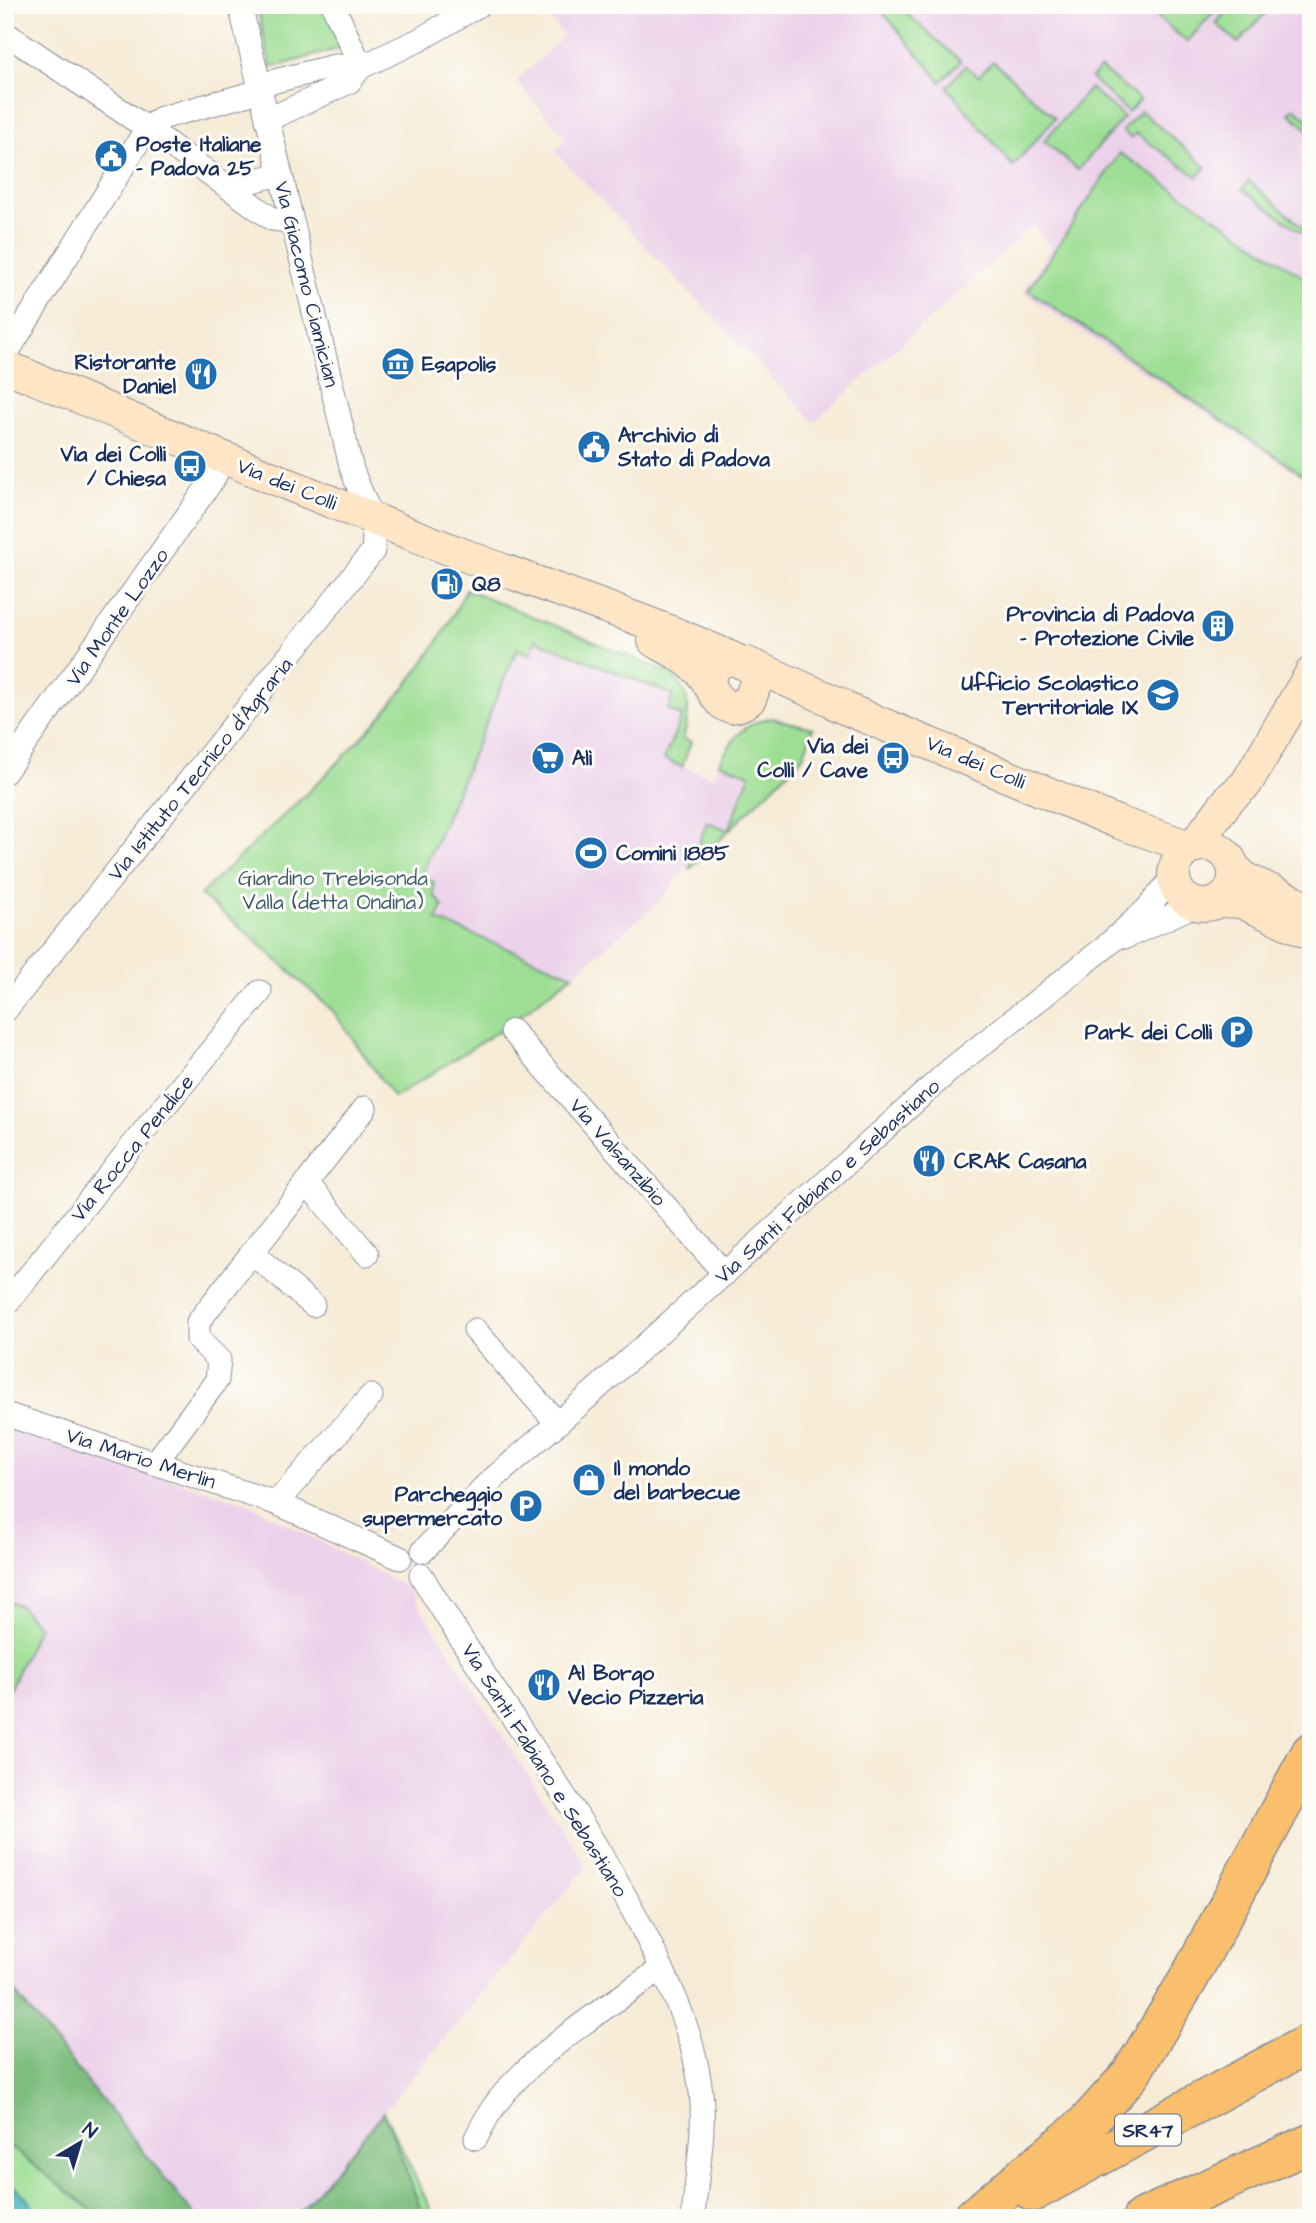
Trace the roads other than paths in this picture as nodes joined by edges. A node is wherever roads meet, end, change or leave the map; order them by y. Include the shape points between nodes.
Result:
1 (240, 5) edge
2 (333, 5) edge
3 (479, 5) edge
4 (5, 33) edge
5 (360, 67) junction
6 (260, 88) junction
7 (267, 120) junction
8 (147, 128) junction
9 (281, 174) junction
10 (229, 187) junction
11 (292, 222) junction
12 (5, 356) edge
13 (5, 366) edge
14 (222, 458) junction
15 (374, 519) junction
16 (572, 597) junction
17 (740, 661) junction
18 (1311, 673) edge
19 (709, 685) junction
20 (750, 699) junction
21 (840, 704) junction
22 (5, 772) edge
23 (1246, 784) junction
24 (1183, 860) junction
25 (1232, 864) junction
26 (1208, 902) junction
27 (1311, 909) edge
28 (1311, 934) edge
29 (1104, 948) junction
30 (260, 992) dead end
31 (5, 1011) edge
32 (512, 1031) dead end
33 (365, 1108) dead end
34 (307, 1183) junction
35 (252, 1253) junction
36 (367, 1254) dead end
37 (725, 1274) junction
38 (313, 1305) dead end
39 (5, 1306) edge
40 (475, 1330) dead end
41 (371, 1396) dead end
42 (5, 1414) edge
43 (558, 1424) junction
44 (156, 1462) junction
45 (276, 1503) junction
46 (411, 1555) junction
47 (1311, 1752) edge
48 (662, 1968) junction
49 (1311, 2042) edge
50 (1311, 2068) edge
51 (476, 2138) dead end
52 (1311, 2143) edge
53 (693, 2218) edge
54 (972, 2218) edge
55 (985, 2218) edge
56 (1032, 2218) edge
57 (1142, 2218) edge

1 - 6 street, Via Giacomo Ciamician
2 - 5 street
3 - 5 street
4 - 8 street
5 - 6 street via 335,66
5 - 7 street via 349,82
6 - 7 street, Via Giacomo Ciamician
6 - 8 street via 161,118
7 - 9 street, Via Giacomo Ciamician
8 - 10 street
8 - 12 street
9 - 10 street
9 - 11 street, Via Giacomo Ciamician
10 - 11 street via 272,219
11 - 15 street, Via Giacomo Ciamician via 351,466
13 - 14 main road, Via dei Colli
14 - 15 main road, Via dei Colli
14 - 22 street, Via Monte Lozzo via 214,478
15 - 16 main road, Via dei Colli
15 - 31 street, Via Istituto Tecnico d'Agraria via 373,551 363,565
16 - 17 main road, Via dei Colli via 679,633
16 - 19 main road, Via dei Colli via 685,658
17 - 19 main road via 719,663
17 - 20 main road via 757,680
17 - 21 main road, Via dei Colli
18 - 23 main road
19 - 20 main road, Via dei Colli via 724,705 738,706
20 - 21 main road, Via dei Colli
21 - 24 main road, Via dei Colli via 1116,822
23 - 24 main road
23 - 25 main road via 1230,842
24 - 25 main road, Via dei Colli via 1207,844 1221,849
24 - 26 main road via 1178,891
24 - 29 street, Via Santi Fabiano e Sebastiano via 1147,909
25 - 26 main road via 1232,886
25 - 27 main road, Via dei Colli via 1246,879
26 - 28 main road via 1241,902
26 - 29 street, Via Santi Fabiano e Sebastiano
29 - 37 street, Via Santi Fabiano e Sebastiano via 951,1069
30 - 39 street, Via Rocca Pendice
32 - 37 street, Via Valsanzibio
33 - 34 street
34 - 35 street
34 - 36 street
35 - 38 street
35 - 44 street via 198,1322 198,1339 219,1360 217,1380
37 - 43 street, Via Santi Fabiano e Sebastiano
40 - 43 street
41 - 45 street
42 - 44 street, Via Mario Merlin
43 - 46 street, Via Santi Fabiano e Sebastiano
44 - 45 street, Via Mario Merlin
45 - 46 street, Via Mario Merlin
46 - 48 street, Via Santi Fabiano e Sebastiano via 403,1571 421,1575 561,1787
47 - 54 highway via 1142,2059 1085,2125
48 - 51 street via 529,2069 495,2104
48 - 53 street, Via Santi Fabiano e Sebastiano via 693,2048 701,2088
49 - 55 highway, SR47
50 - 56 highway, SR47
52 - 57 highway

